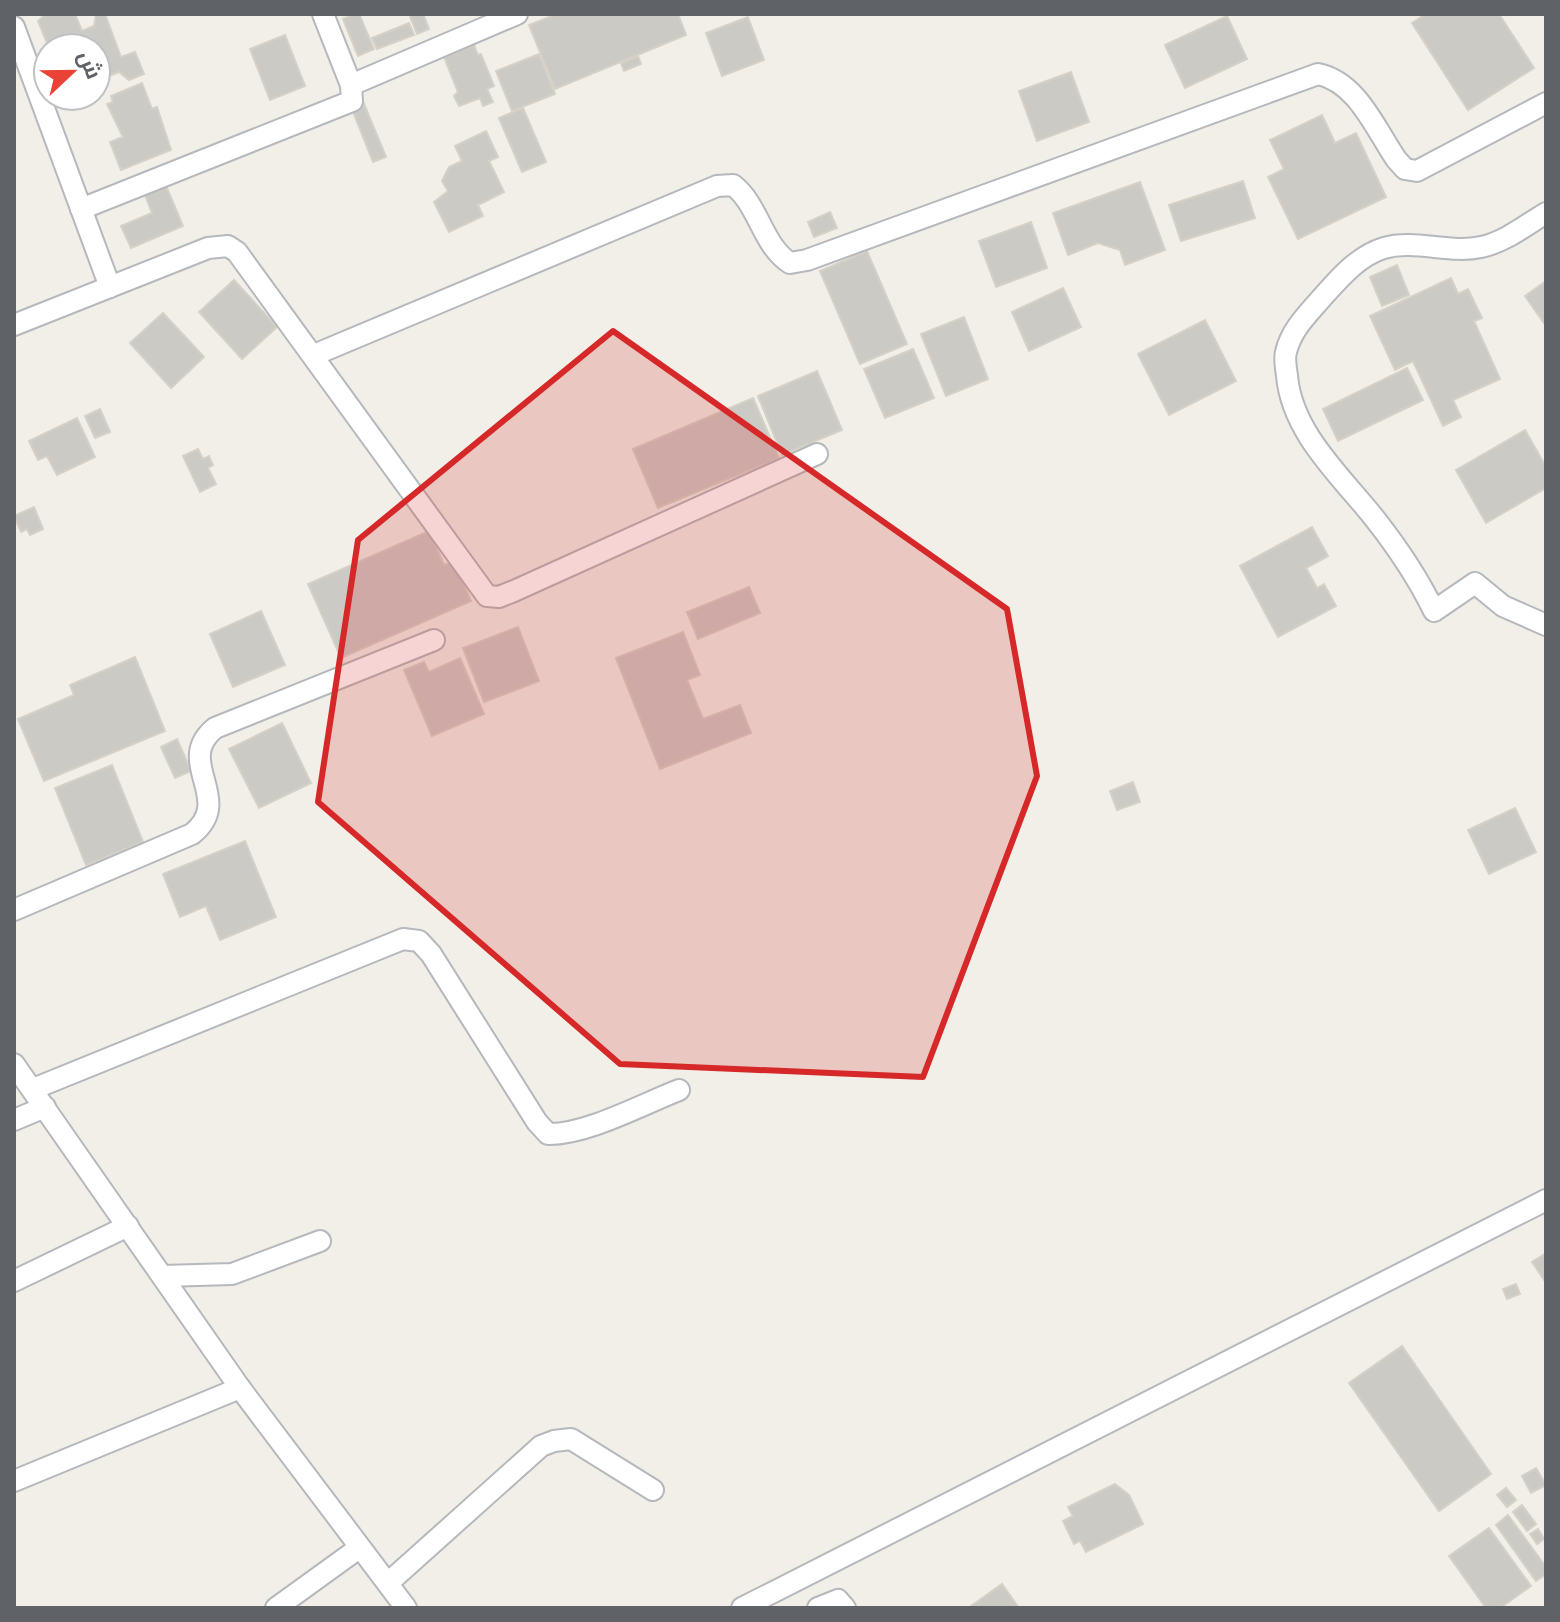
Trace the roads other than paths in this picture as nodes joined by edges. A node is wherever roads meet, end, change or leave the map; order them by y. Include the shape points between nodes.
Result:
1 (323, 14) edge
2 (517, 14) edge
3 (14, 27) edge
4 (351, 85) junction
5 (1546, 103) edge
6 (81, 209) junction
7 (1546, 213) edge
8 (110, 287) junction
9 (14, 325) edge
10 (314, 355) junction
11 (817, 454) dead end
12 (1546, 625) edge
13 (434, 640) dead end
14 (14, 910) edge
15 (14, 1064) edge
16 (33, 1089) junction
17 (679, 1090) dead end
18 (45, 1107) junction
19 (14, 1120) edge
20 (1546, 1200) edge
21 (128, 1226) junction
22 (320, 1241) dead end
23 (163, 1276) junction
24 (14, 1281) edge
25 (240, 1388) junction
26 (14, 1481) edge
27 (653, 1490) dead end
28 (359, 1548) junction
29 (388, 1583) junction
30 (276, 1608) edge
31 (406, 1608) edge
32 (742, 1608) edge
33 (818, 1608) edge
34 (845, 1608) edge

1 - 4 street
2 - 4 street
3 - 6 street
4 - 6 street via 352,101
5 - 10 street via 1417,171 1405,169 1396,159 1349,88 1318,74 790,263 777,255 745,194 733,185 717,186
6 - 8 street
7 - 12 street via 1480,247 1384,248 1361,259 1295,328 1285,354 1287,383 1319,453 1377,521 1434,611 1475,583 1503,606
8 - 9 street
8 - 10 street via 208,248 228,246
10 - 11 street via 487,596 514,591
13 - 14 street via 215,728 203,738 199,756 210,808 205,824
15 - 16 street
16 - 17 street via 403,939 419,941 431,954 548,1134 583,1128
16 - 18 street
18 - 19 street
18 - 21 street
20 - 32 street
21 - 23 street
21 - 24 street
22 - 23 street via 232,1274
23 - 25 street
25 - 26 street
25 - 28 street
27 - 29 street via 571,1439 554,1441 541,1446
28 - 29 street
28 - 30 street
29 - 31 street
33 - 34 street via 838,1600

